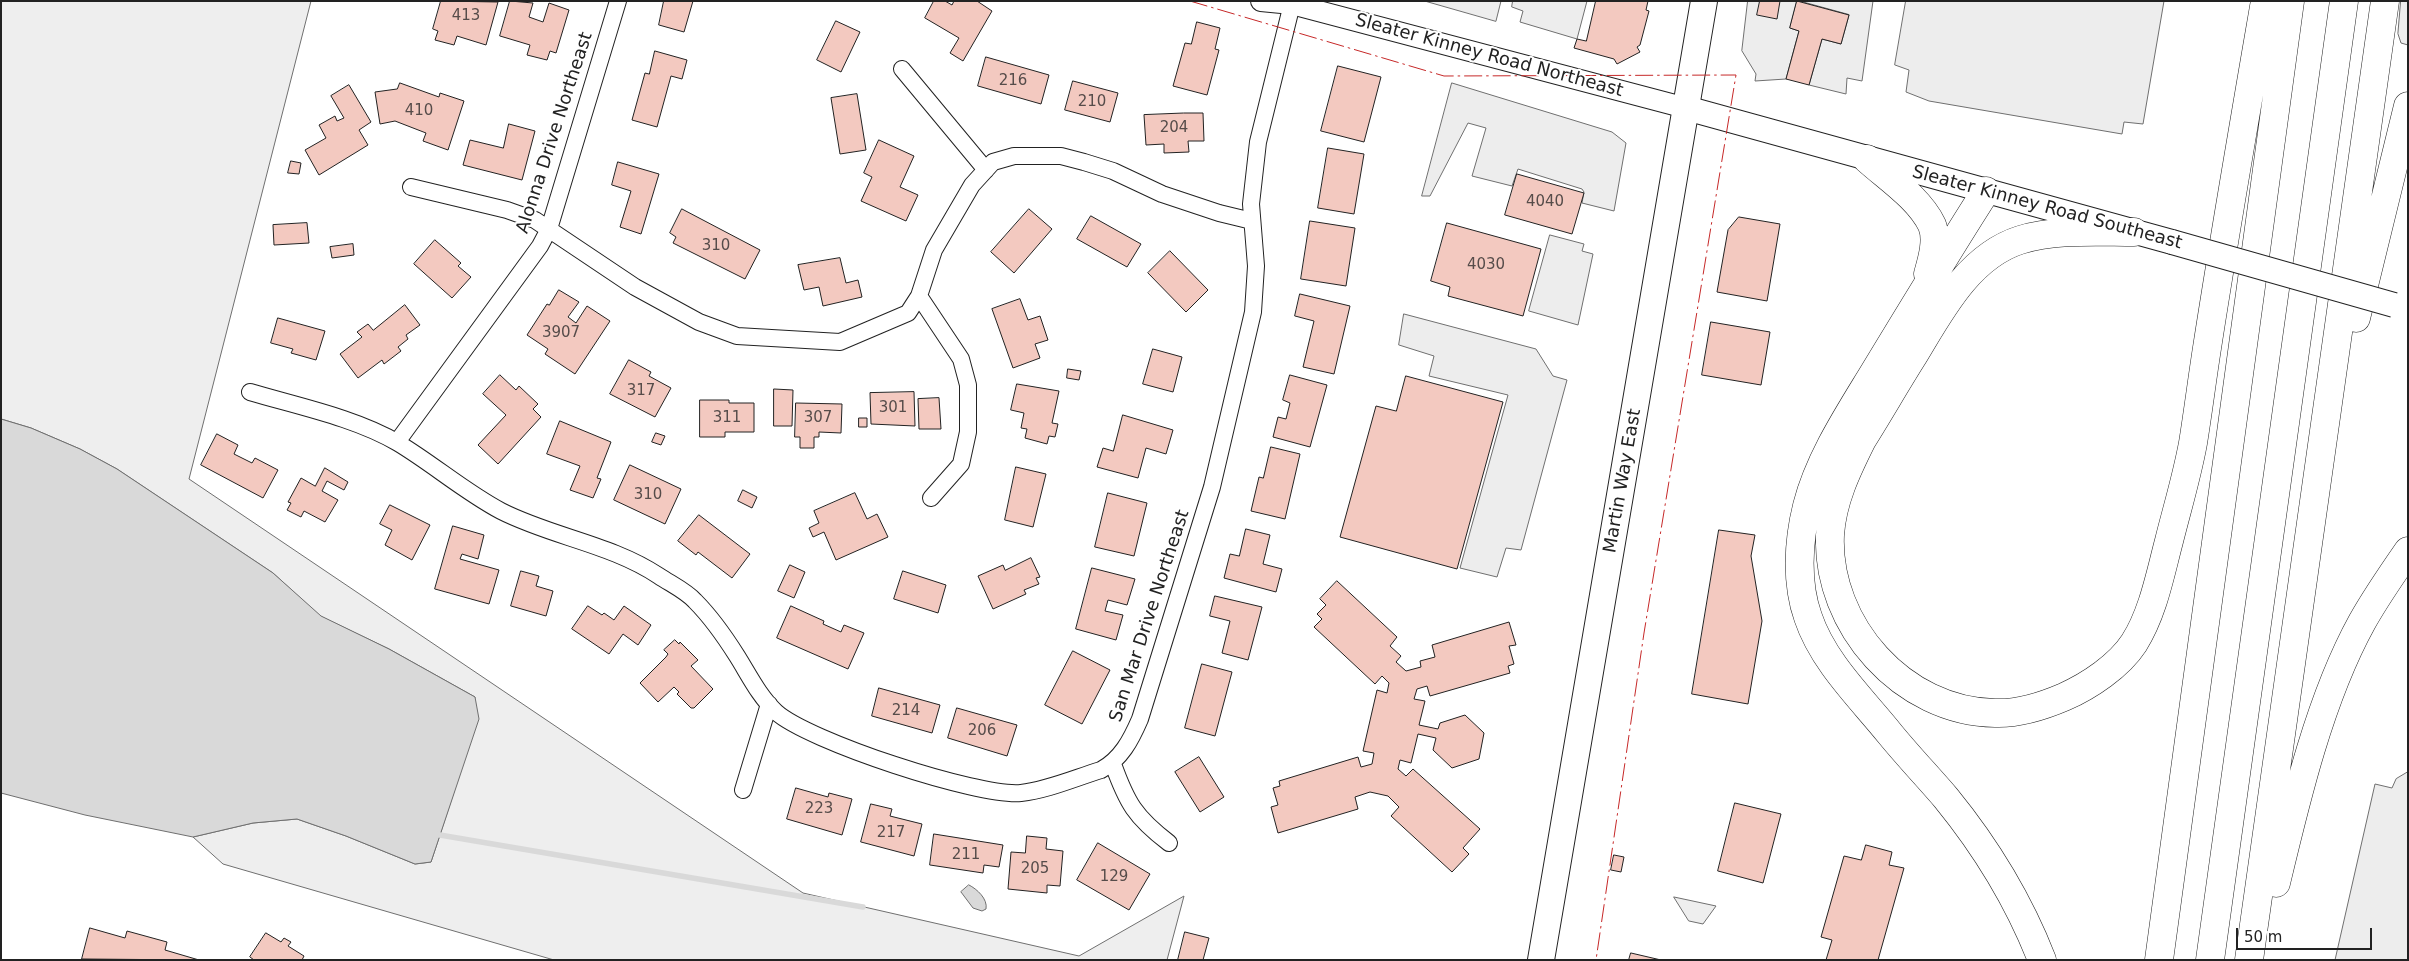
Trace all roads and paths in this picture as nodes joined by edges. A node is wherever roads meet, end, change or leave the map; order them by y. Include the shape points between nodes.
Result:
1 (618, 1) edge
2 (1261, 1) edge
3 (1704, 1) edge
4 (2266, 1) edge
5 (2290, 1) edge
6 (2344, 1) edge
7 (2385, 1) edge
8 (1291, 2) edge
9 (902, 69) dead end
10 (2408, 106) edge
11 (1686, 108) junction
12 (1867, 159) junction
13 (986, 170) junction
14 (410, 187) dead end
15 (1986, 191) junction
16 (1252, 221) junction
17 (549, 229) junction
18 (2134, 232) junction
19 (1924, 288) junction
20 (919, 296) junction
21 (2401, 307) edge
22 (250, 392) dead end
23 (397, 442) junction
24 (2317, 483) junction
25 (930, 498) dead end
26 (2408, 551) edge
27 (769, 704) junction
28 (1113, 764) junction
29 (743, 790) dead end
30 (1169, 843) dead end
31 (1541, 960) edge
32 (2042, 960) edge
33 (2159, 960) edge
34 (2210, 960) edge
35 (2249, 960) edge
36 (2256, 960) edge

1 - 17 street, Alonna Drive Northeast
2 - 8 street, Sleater Kinney Road Northeast
3 - 11 main road, Martin Way East
4 - 18 highway via 2193,446 2160,576 2144,623 2132,646 2096,678 2077,691 2035,708 1993,714 1969,710 1926,695 1891,672 1876,657 1846,614 1837,589 1831,562 1830,534 1851,462 1948,300 1987,258 2021,240 2041,236
5 - 33 highway
6 - 34 highway
7 - 24 highway
8 - 11 street, Sleater Kinney Road Northeast
8 - 16 street, San Mar Drive Northeast via 1258,142
9 - 13 street
10 - 24 highway
11 - 12 main road, Sleater Kinney Road Southeast
11 - 31 main road, Martin Way East
12 - 15 main road, Sleater Kinney Road Southeast
12 - 19 highway via 1910,198 1932,226 1934,250
13 - 16 street via 993,162 1014,156 1061,156 1113,171 1219,213
13 - 20 street via 972,185 934,250
14 - 17 street via 507,210
15 - 18 main road, Sleater Kinney Road Southeast
15 - 19 highway
16 - 28 street, San Mar Drive Northeast via 1256,266 1253,312 1212,487 1140,719 1130,742
17 - 20 street via 635,287 699,322 737,336 840,342 908,313
17 - 23 street, Alonna Drive Northeast via 540,246
18 - 21 main road, Sleater Kinney Road Southeast, bridge
19 - 32 highway via 1826,457 1804,522 1800,556 1803,597 1816,638 1829,658 1946,798 2002,878
20 - 25 street via 961,359 968,386 968,432 961,464
22 - 23 street, San Mar Drive Northeast via 338,418
23 - 27 street, San Mar Drive Northeast via 500,511 578,542 622,555 694,600 719,630
24 - 35 highway
26 - 36 highway via 2361,623 2318,729
27 - 28 street, San Mar Drive Northeast via 809,732 874,758 999,793 1021,793 1050,786
27 - 29 street
28 - 30 street via 1129,804 1150,828

